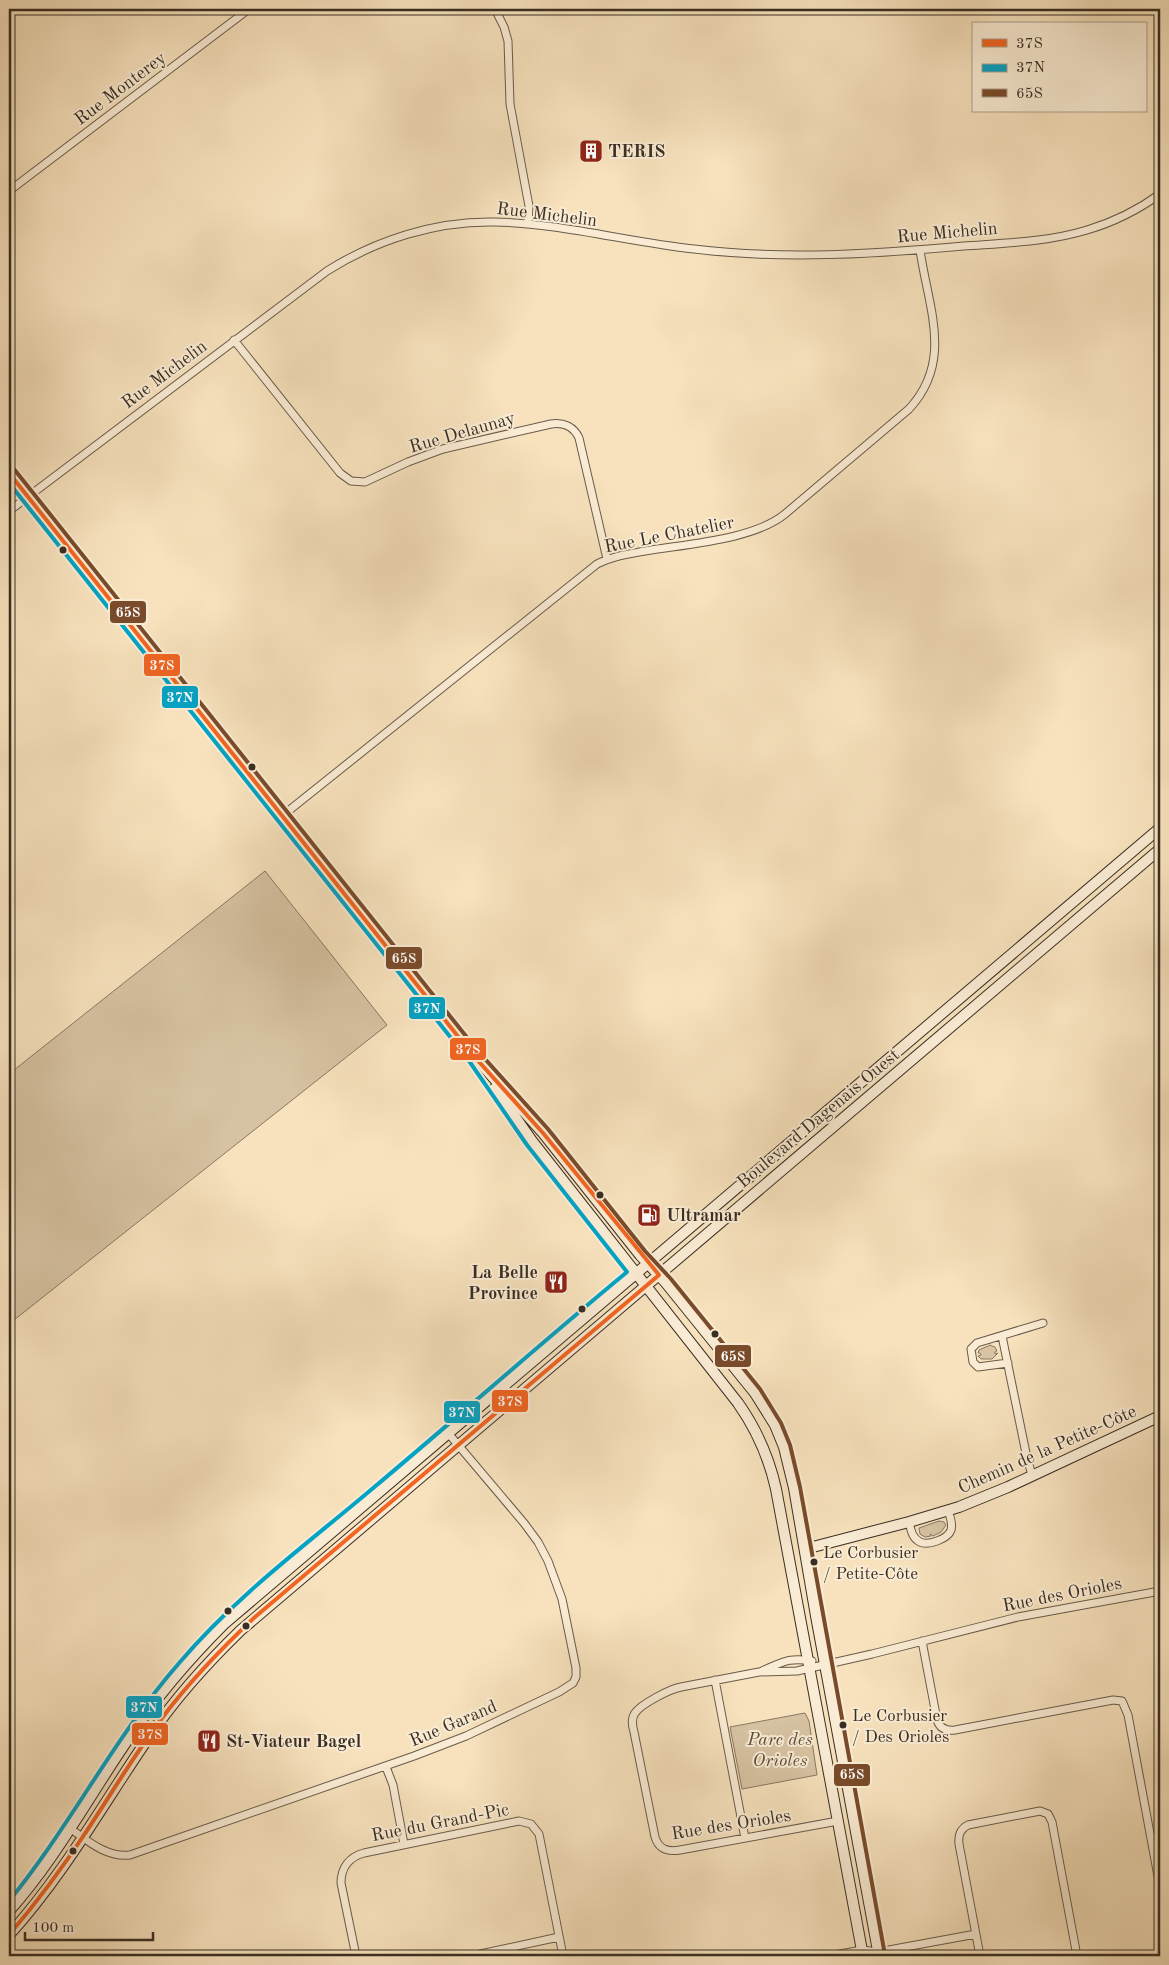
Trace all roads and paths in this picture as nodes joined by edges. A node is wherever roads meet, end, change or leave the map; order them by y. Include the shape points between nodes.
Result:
1 (249, 9) edge
2 (495, 9) edge
3 (9, 191) edge
4 (1160, 194) edge
5 (528, 224) junction
6 (920, 250) junction
7 (234, 340) junction
8 (9, 473) edge
9 (26, 498) junction
10 (9, 511) edge
11 (607, 559) junction
12 (282, 816) junction
13 (1160, 828) edge
14 (1160, 849) edge
15 (472, 1054) junction
16 (648, 1263) junction
17 (636, 1273) junction
18 (659, 1275) junction
19 (645, 1286) junction
20 (1043, 1323) dead end
21 (1002, 1336) junction
22 (1008, 1363) junction
23 (1160, 1416) edge
24 (448, 1432) junction
25 (459, 1445) junction
26 (1032, 1475) junction
27 (948, 1510) junction
28 (909, 1522) junction
29 (805, 1549) junction
30 (1160, 1590) edge
31 (922, 1641) junction
32 (808, 1664) junction
33 (824, 1664) junction
34 (759, 1672) junction
35 (715, 1680) junction
36 (386, 1767) junction
37 (838, 1821) junction
38 (71, 1828) junction
39 (84, 1838) junction
40 (745, 1838) junction
41 (404, 1844) junction
42 (1160, 1883) edge
43 (9, 1911) edge
44 (976, 1934) junction
45 (9, 1935) edge
46 (559, 1937) junction
47 (862, 1953) edge
48 (879, 1954) edge
49 (356, 1956) edge
50 (471, 1956) edge
51 (563, 1956) edge
52 (828, 1956) edge
53 (980, 1956) edge
54 (1077, 1956) edge

1 - 3 street, Rue Monterey
2 - 5 street via 508,41 509,98 528,206
4 - 6 street, Rue Michelin via 1114,220 1072,234
5 - 6 street, Rue Michelin via 737,253
5 - 7 street, Rue Michelin via 486,222 451,225 382,243 327,271
6 - 11 street, Rue Le Chatelier via 936,351 927,383 909,409 767,527
7 - 9 street, Rue Michelin
7 - 11 street, Rue Delaunay via 340,473 354,482 368,481 452,446 551,424 568,426 580,438
8 - 9 main road
9 - 10 street, Rue Michelin
9 - 12 main road
11 - 12 street, Rue Le Chatelier via 589,570
12 - 15 main road
13 - 16 main road, Boulevard Dagenais Ouest
14 - 18 main road, Boulevard Dagenais Ouest
15 - 16 main road via 543,1133
15 - 17 main road via 532,1141
16 - 17 main road, Boulevard Dagenais Ouest
16 - 18 main road
17 - 19 main road
17 - 24 main road, Boulevard Dagenais Ouest
18 - 19 main road, Boulevard Dagenais Ouest
18 - 29 main road via 736,1368 768,1413 788,1463
19 - 25 main road, Boulevard Dagenais Ouest
19 - 32 main road via 738,1403 766,1450
20 - 21 street
21 - 22 street
21 - 22 street via 974,1345 971,1349 973,1359 980,1367
22 - 26 street
23 - 26 main road, Chemin de la Petite-Côte
24 - 25 street, Rue Garand
24 - 38 main road, Boulevard Dagenais Ouest via 245,1605 202,1647 147,1713
25 - 36 street, Rue Garand via 542,1548 562,1599 576,1677 559,1692 455,1741
25 - 39 main road, Boulevard Dagenais Ouest via 255,1617 212,1659 151,1734
26 - 27 main road, Chemin de la Petite-Côte
27 - 28 main road, Chemin de la Petite-Côte
27 - 28 street, Chemin de la Petite-Côte via 951,1530 947,1536 937,1540 918,1541
28 - 29 main road, Chemin de la Petite-Côte
29 - 33 main road
30 - 31 street, Rue des Orioles
31 - 33 street, Rue des Orioles
31 - 42 street via 937,1720 945,1729 1122,1701 1128,1715
32 - 33 street, Rue des Orioles
32 - 34 street, Rue des Orioles via 790,1672
32 - 34 street, Rue des Orioles via 788,1660
32 - 37 main road
33 - 48 main road
34 - 35 street, Rue des Orioles
35 - 40 street
35 - 40 street, Rue des Orioles via 674,1688 640,1708 632,1719 634,1732 659,1846 676,1851
36 - 39 street, Rue Garand via 130,1854 107,1852
36 - 41 street
37 - 40 street, Rue des Orioles
37 - 47 main road
38 - 39 street, Rue Garand
38 - 43 main road, Boulevard Dagenais Ouest
39 - 45 main road, Boulevard Dagenais Ouest
41 - 46 street, Rue du Grand-Pic via 516,1821 531,1824 540,1837
41 - 49 street, Rue du Grand-Pic via 360,1854 350,1859 344,1868 341,1886
44 - 48 street
44 - 53 street
44 - 54 street via 959,1844 961,1830 974,1824 1043,1812 1050,1816 1052,1822
46 - 50 street
46 - 51 street, Rue du Grand-Pic
47 - 48 street
47 - 52 street

